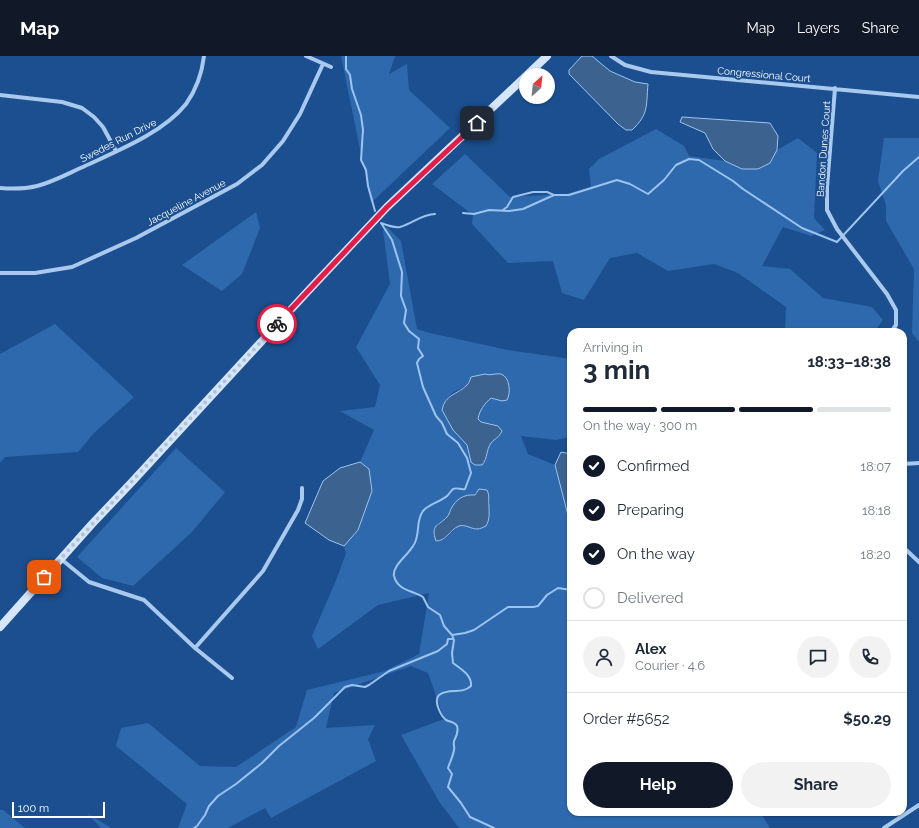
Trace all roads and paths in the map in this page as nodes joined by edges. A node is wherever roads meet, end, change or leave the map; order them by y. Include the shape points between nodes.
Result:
1 (204, 56) edge
2 (306, 56) edge
3 (547, 56) edge
4 (612, 56) edge
5 (323, 64) junction
6 (331, 67) dead end
7 (534, 68) edge
8 (519, 83) edge
9 (835, 88) junction
10 (0, 95) edge
11 (919, 97) edge
12 (116, 151) junction
13 (0, 188) edge
14 (0, 273) edge
15 (894, 328) edge
16 (919, 463) edge
17 (907, 464) edge
18 (302, 488) dead end
19 (907, 551) edge
20 (61, 559) junction
21 (919, 562) edge
22 (0, 627) edge
23 (195, 648) junction
24 (232, 678) dead end
25 (919, 805) edge
26 (907, 813) edge
27 (902, 816) edge
28 (884, 828) edge

1 - 12 street, Swedes Run Drive via 194,92 186,104 158,129
2 - 5 street
3 - 7 main road
4 - 9 street, Congressional Court via 625,65 652,72
5 - 6 street
5 - 14 street, Jacqueline Avenue via 300,114 283,141 262,165 237,184 136,238 72,267 35,273
8 - 20 main road via 387,207
9 - 11 street, Congressional Court
9 - 15 street, Bandon Dunes Court via 827,210 836,229 887,294 896,310
10 - 12 street via 62,102 82,108 94,116 103,127
12 - 13 street, Swedes Run Drive via 52,181 36,186
16 - 17 street
18 - 23 street via 298,510 263,571
19 - 21 street
20 - 22 main road
20 - 23 street via 89,582 144,600
23 - 24 street
25 - 26 street
27 - 28 street

